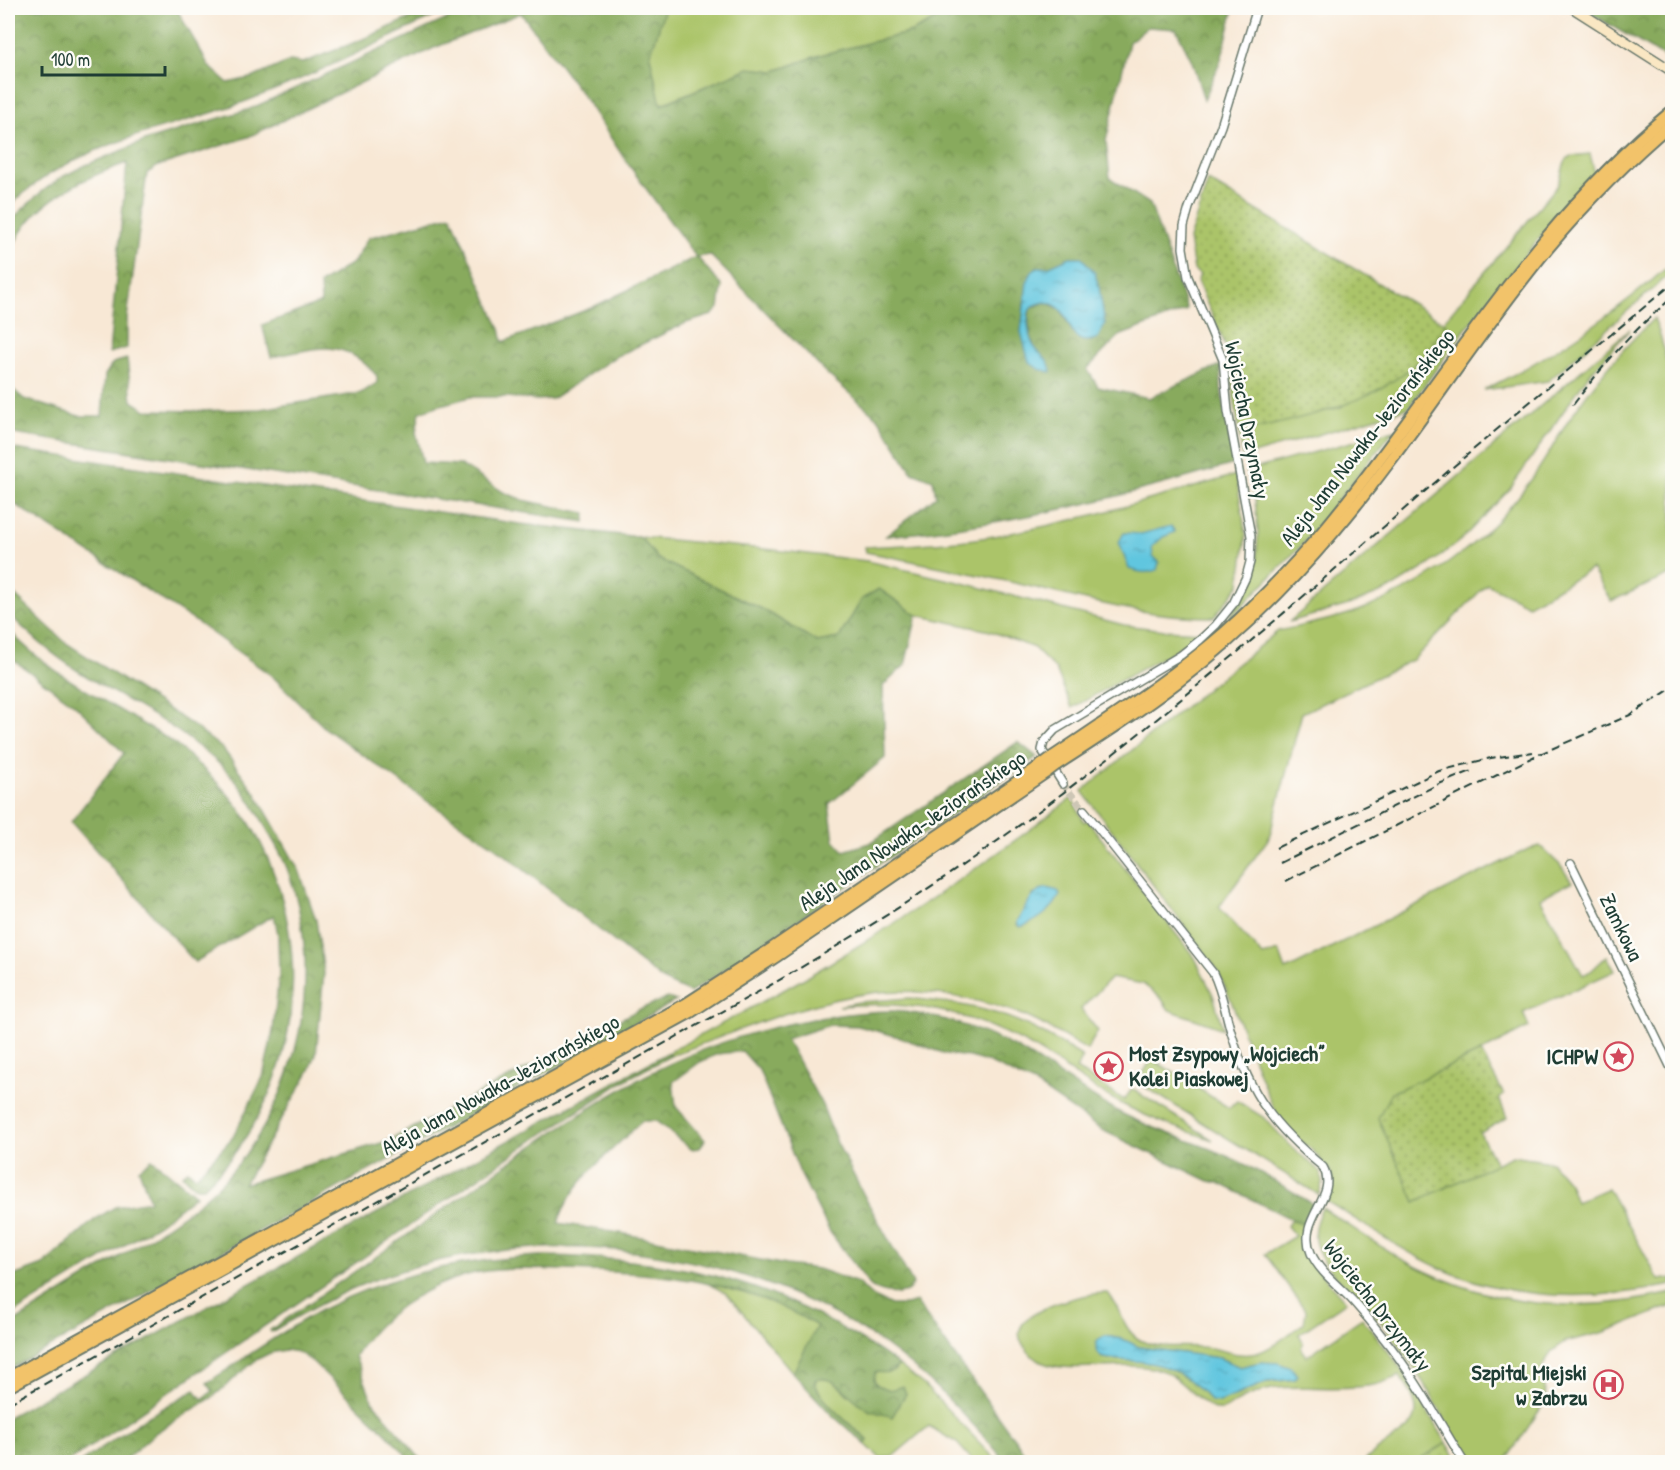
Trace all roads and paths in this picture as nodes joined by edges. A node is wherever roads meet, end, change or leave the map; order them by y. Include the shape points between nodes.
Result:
1 (1257, 8) edge
2 (1573, 8) edge
3 (1672, 71) edge
4 (1672, 111) edge
5 (1672, 123) edge
6 (1050, 765) junction
7 (1063, 784) tunnel mouth
8 (1084, 810) tunnel mouth
9 (1571, 863) dead end
10 (1672, 1070) edge
11 (8, 1378) edge
12 (8, 1387) edge
13 (1464, 1462) edge

1 - 7 street, Wojciecha Drzymały via 1221,126 1187,214 1183,248 1188,277 1223,360 1228,411 1250,527 1248,570 1233,604 1200,640 1047,737 1042,750
2 - 3 street
4 - 6 main road, Aleja Jana Nowaka-Jeziorańskiego via 1590,187 1541,242 1354,492 1291,566 1225,632
5 - 6 main road, Aleja Jana Nowaka-Jeziorańskiego via 1596,194 1548,249 1362,497 1305,565 1203,662 1152,701
6 - 11 main road, Aleja Jana Nowaka-Jeziorańskiego via 686,1004
6 - 12 main road, Aleja Jana Nowaka-Jeziorańskiego via 691,1012
8 - 13 street, Wojciecha Drzymały via 1213,973 1237,1051 1262,1104 1284,1133 1327,1174 1327,1188 1307,1232 1310,1252 1408,1369
9 - 10 street, Zamkowa

